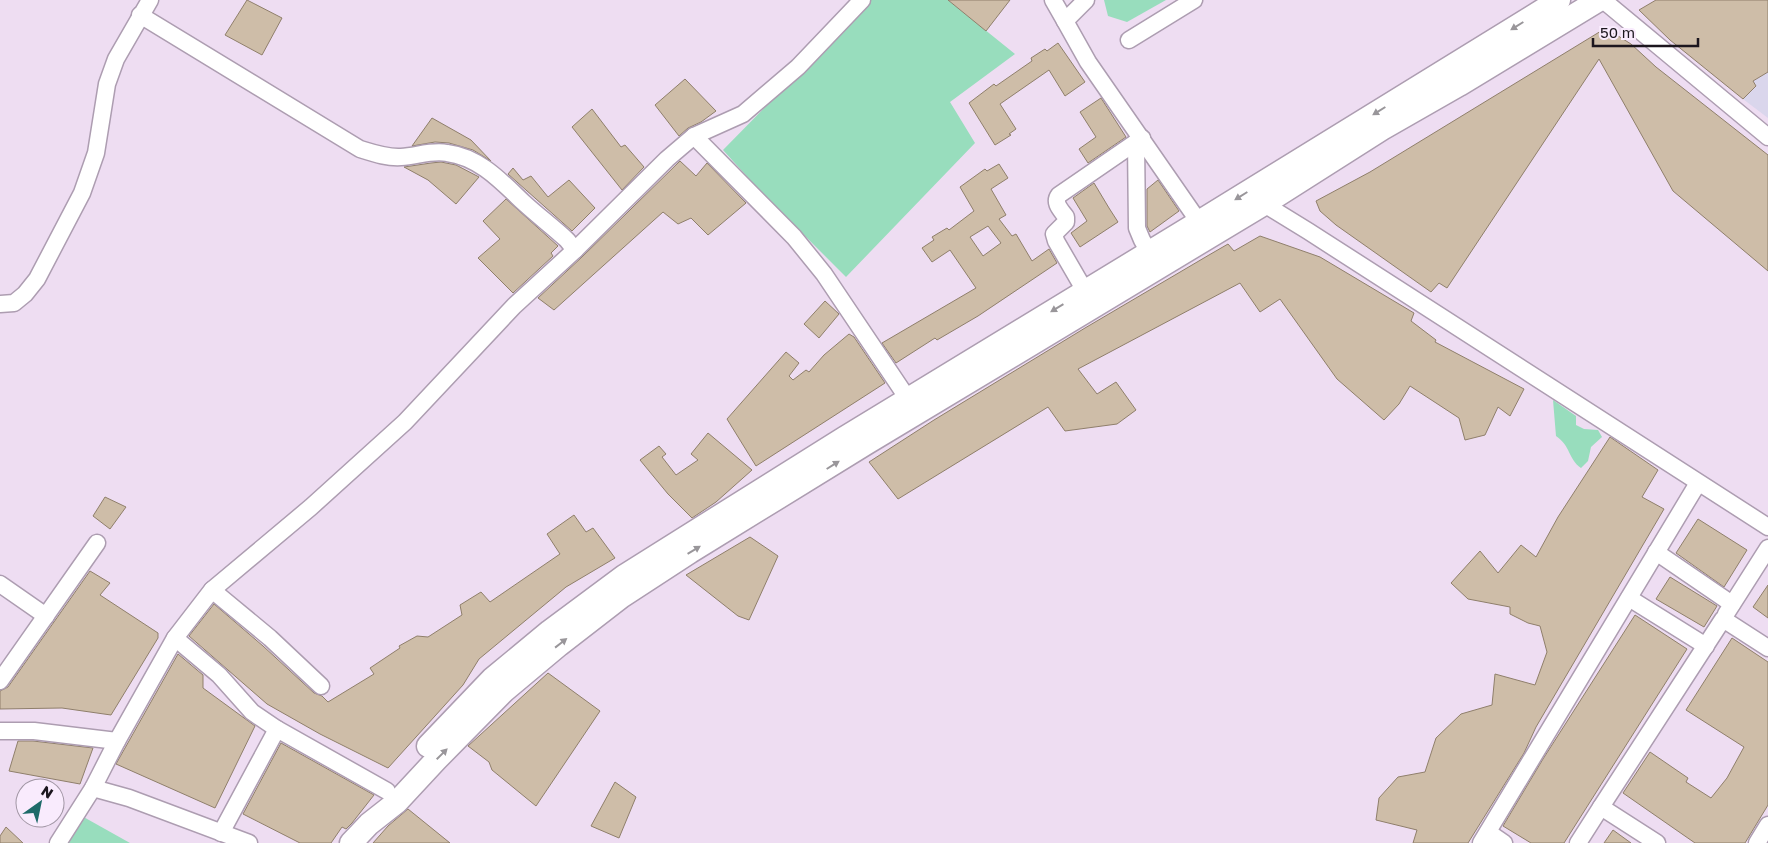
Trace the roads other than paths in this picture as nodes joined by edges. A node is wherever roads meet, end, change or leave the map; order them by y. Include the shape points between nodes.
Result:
1 (150, 0) edge
2 (862, 0) edge
3 (1052, 0) edge
4 (1086, 0) edge
5 (1194, 0) edge
6 (1559, 0) edge
7 (1599, 0) edge
8 (1603, 0) edge
9 (140, 15) junction
10 (1065, 21) junction
11 (1129, 40) dead end
12 (694, 136) junction
13 (1768, 137) edge
14 (1139, 140) junction
15 (1264, 204) junction
16 (1199, 222) junction
17 (575, 250) junction
18 (1149, 252) junction
19 (1085, 291) junction
20 (0, 304) edge
21 (908, 399) junction
22 (1698, 483) junction
23 (1768, 527) edge
24 (97, 543) dead end
25 (1768, 548) edge
26 (1656, 552) junction
27 (0, 584) edge
28 (212, 590) junction
29 (1629, 598) junction
30 (1732, 604) junction
31 (46, 616) junction
32 (1723, 619) junction
33 (175, 638) junction
34 (1706, 646) junction
35 (1768, 648) edge
36 (0, 681) edge
37 (321, 686) dead end
38 (278, 729) junction
39 (0, 731) edge
40 (117, 741) junction
41 (94, 788) junction
42 (387, 791) junction
43 (1601, 807) junction
44 (369, 824) junction
45 (1768, 825) edge
46 (221, 833) junction
47 (1484, 838) edge
48 (58, 843) edge
49 (248, 843) edge
50 (351, 843) edge
51 (1504, 843) edge
52 (1578, 843) edge
53 (1657, 843) edge
54 (1758, 843) edge

1 - 9 street
2 - 12 street via 798,67 743,114
3 - 10 street
4 - 10 street
5 - 11 street
6 -> 16 main road
7 - 15 main road via 1382,129
8 - 13 street
9 - 17 street via 360,150 401,157 446,152 466,157 497,178
9 - 20 street via 116,59 108,84 96,153 82,193 37,278 14,303
10 - 14 street
12 - 17 street
12 - 21 street via 794,237 824,274
14 - 16 street
14 - 18 street via 1137,228
14 - 19 street via 1056,199 1066,217 1066,222 1054,234 1056,241
15 - 22 street
44 -> 15 main road via 397,802 504,691 621,597 867,443
16 - 18 main road
17 - 28 street via 514,306 405,422
18 - 19 main road
19 -> 21 main road
21 - 42 main road via 598,594 492,680
22 - 23 street
22 - 26 street
24 - 31 street
25 - 30 street
26 - 29 street
26 - 30 street
27 - 31 street
28 - 33 street
28 - 37 street
29 - 34 street
29 - 47 street
30 - 32 street
31 - 36 street
32 - 34 street
32 - 35 street
33 - 38 street via 219,675 252,712
33 - 40 street
34 - 43 street
38 - 42 street
38 - 46 street
39 - 40 street
40 - 41 street
41 - 46 street
41 - 48 street
42 - 44 main road
43 - 52 street
43 - 53 street
44 - 50 main road
45 - 54 street
46 - 49 street
47 - 51 street

